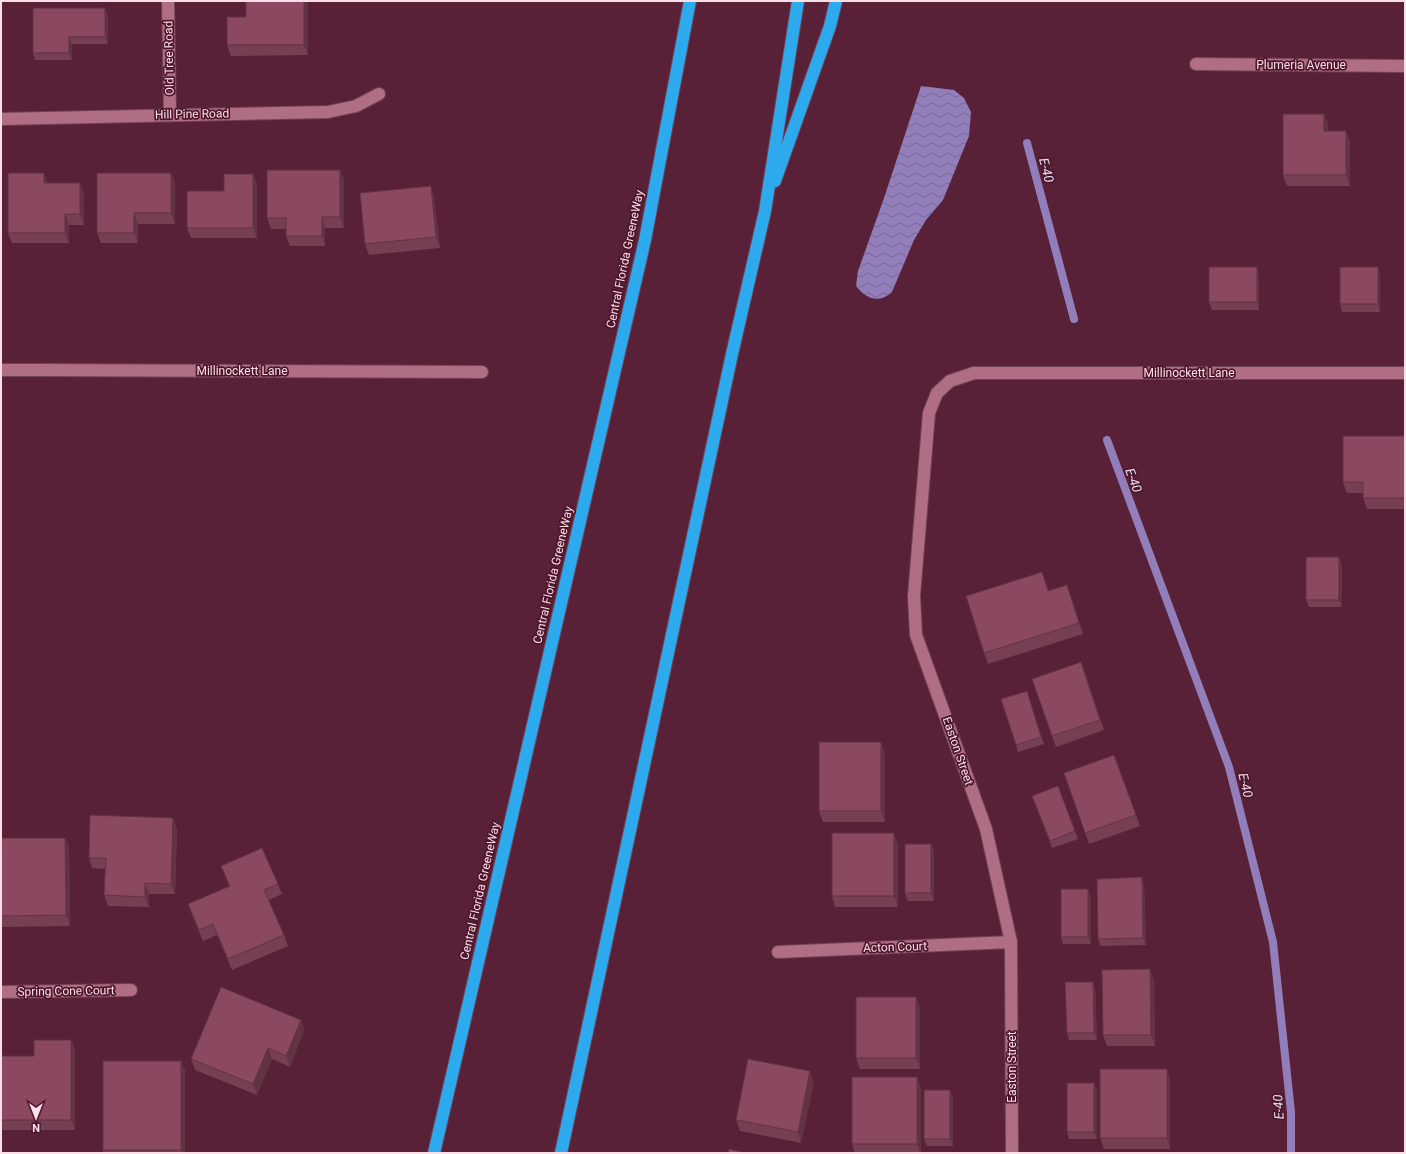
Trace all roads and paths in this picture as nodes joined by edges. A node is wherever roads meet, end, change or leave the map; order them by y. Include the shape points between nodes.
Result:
1 (168, 1) edge
2 (690, 1) edge
3 (798, 1) edge
4 (836, 1) edge
5 (1196, 64) dead end
6 (1405, 66) edge
7 (379, 94) dead end
8 (170, 115) junction
9 (1, 119) edge
10 (764, 211) junction
11 (1, 370) edge
12 (482, 372) dead end
13 (1405, 373) edge
14 (974, 374) joint
15 (1011, 942) junction
16 (778, 952) dead end
17 (131, 990) dead end
18 (1, 992) edge
19 (434, 1153) edge
20 (561, 1153) edge
21 (1012, 1153) edge

1 - 8 street, Old Tree Road
2 - 19 highway, Central Florida GreeneWay via 645,240
3 - 10 highway
4 - 10 highway via 830,26
5 - 6 street, Plumeria Avenue
7 - 8 street, Hill Pine Road via 356,106 328,112
8 - 9 street, Hill Pine Road
10 - 20 highway
11 - 12 street, Millinockett Lane
13 - 14 street, Millinockett Lane
14 - 15 street, Easton Street via 950,381 937,393 929,413 914,596 916,635 986,829
15 - 16 street, Acton Court
15 - 21 street, Easton Street
17 - 18 street, Spring Cone Court

